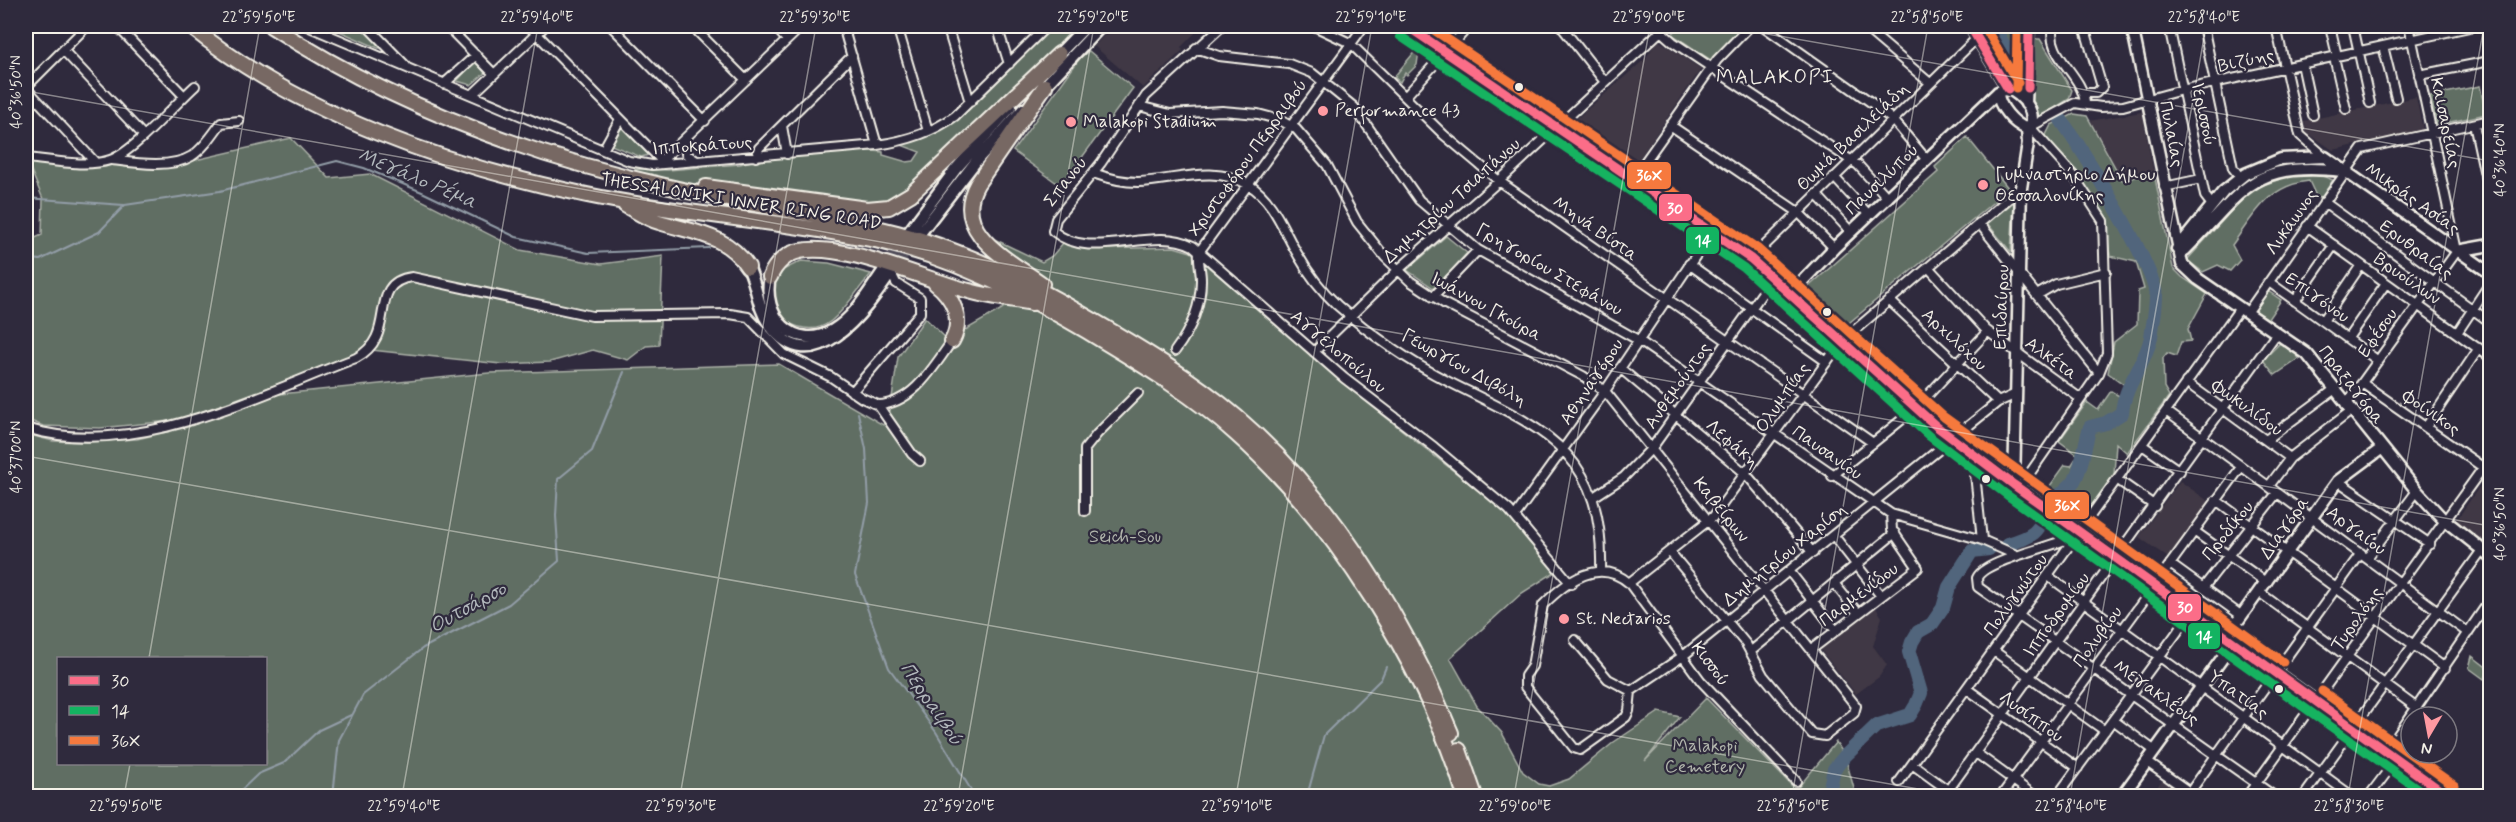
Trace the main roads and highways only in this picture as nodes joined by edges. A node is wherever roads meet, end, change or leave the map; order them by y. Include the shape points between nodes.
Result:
1 (190, 26) edge
2 (271, 26) edge
3 (1086, 26) edge
4 (1101, 26) edge
5 (1407, 26) edge
6 (1970, 26) edge
7 (2029, 26) edge
8 (2133, 26) edge
9 (1059, 54) junction
10 (1045, 86) junction
11 (2003, 91) junction
12 (2024, 91) junction
13 (2029, 128) junction
14 (2345, 172) junction
15 (676, 189) junction
16 (615, 200) junction
17 (2490, 244) edge
18 (2477, 247) junction
19 (2457, 251) junction
20 (2178, 253) junction
21 (2476, 263) junction
22 (748, 267) joint
23 (2490, 273) edge
24 (770, 277) joint
25 (928, 279) junction
26 (1790, 294) junction
27 (1044, 306) junction
28 (1082, 314) junction
29 (952, 341) road end
30 (2381, 449) junction
31 (2016, 487) junction
32 (2486, 553) edge
33 (2230, 639) junction
34 (2433, 793) edge
35 (1465, 796) edge
36 (1475, 796) edge
37 (2122, 796) edge
38 (2448, 796) edge

1 - 16 highway, THESSALONIKI INNER RING ROAD via 270,79 405,142 467,165
2 - 15 highway, THESSALONIKI INNER RING ROAD via 361,78 484,132 567,162
3 - 9 main road
4 - 10 main road
5 - 26 main road via 1555,127 1563,137 1751,259
6 - 11 main road
7 - 12 main road
8 - 20 main road, Πυλαίας
9 - 10 main road via 955,170 914,234
9 - 15 highway via 911,194 894,205 858,208 724,189
10 - 28 highway via 977,184 970,198 969,214 977,232 990,245
11 - 12 main road
11 - 13 main road via 2001,105 2014,121
11 - 26 main road, Παυσιλύπου
12 - 13 main road, Επιδαύρου via 2033,116
13 - 31 main road, Επιδαύρου via 2021,188
14 - 19 main road, Μικράς Ασίας
14 - 20 main road, Μικράς Ασίας via 2299,168 2259,180 2233,197
14 - 20 main road, Μικράς Ασίας via 2325,157 2281,159 2240,177 2212,205
15 - 28 highway, THESSALONIKI INNER RING ROAD via 864,225 921,240 1007,274
16 - 22 highway via 657,222 716,237 740,255
16 - 27 highway, THESSALONIKI INNER RING ROAD via 773,222 880,242 978,274
17 - 18 main road
18 - 19 main road
18 - 21 main road
19 - 21 main road, Μικράς Ασίας
20 - 30 main road, Πραξαγόρα via 2189,272 2307,354
21 - 23 main road, Μικράς Ασίας
22 - 24 main road via 768,323 786,340 802,345 818,345 847,330 888,272 842,324 812,336 792,332 772,313
24 - 25 highway via 783,260 807,250 855,257
25 - 27 highway via 969,292
25 - 29 highway via 946,293 955,310 957,328
26 - 31 main road via 1915,409
27 - 35 highway, THESSALONIKI INNER RING ROAD via 1201,405 1234,431 1300,501 1359,581 1415,676
28 - 36 highway, THESSALONIKI INNER RING ROAD via 1176,372 1235,416 1274,452 1312,497 1361,562 1410,642 1456,743
30 - 32 main road, Πραξαγόρα via 2446,521
30 - 33 main road, Διαγόρα via 2338,481 2242,616
31 - 33 main road
33 - 34 main road via 2386,752
33 - 37 main road, Διαγόρα via 2201,687
34 - 38 main road

